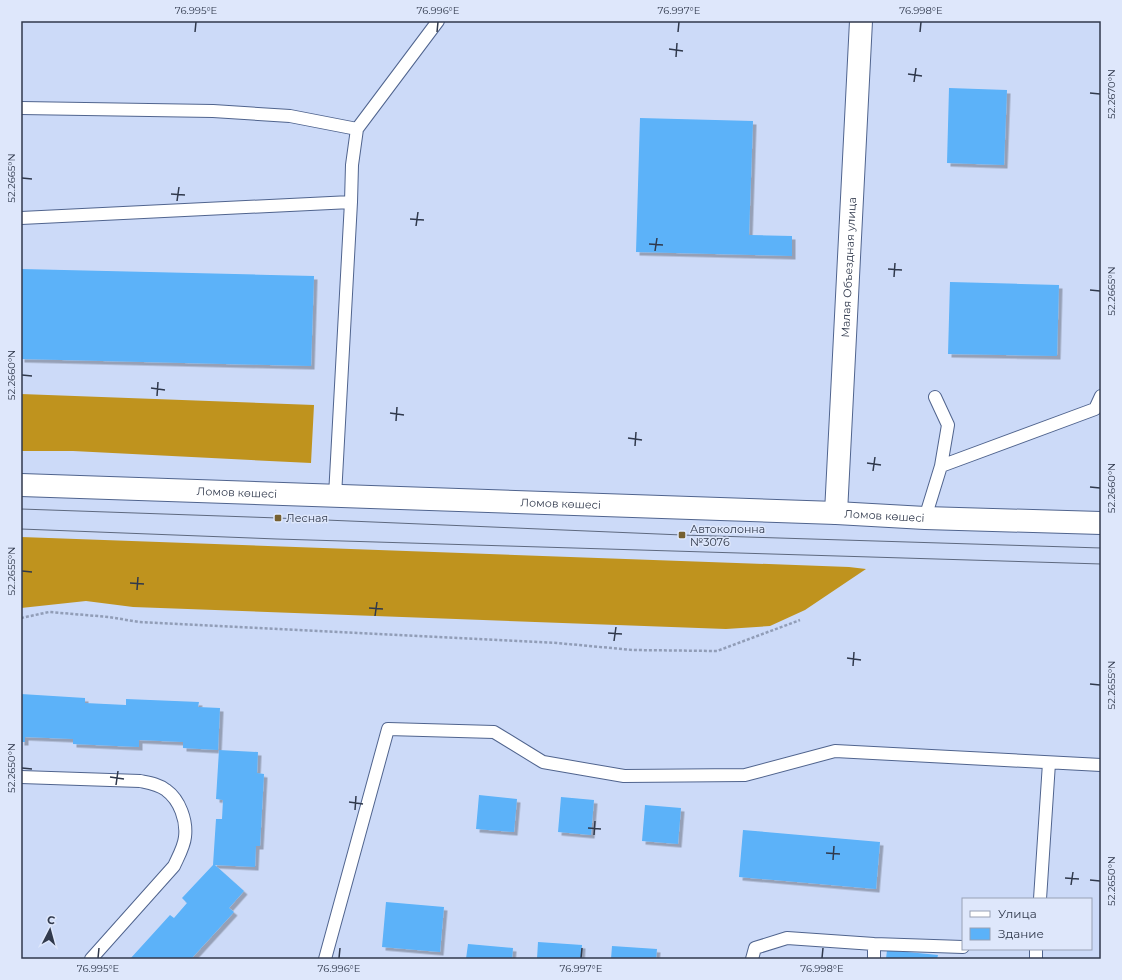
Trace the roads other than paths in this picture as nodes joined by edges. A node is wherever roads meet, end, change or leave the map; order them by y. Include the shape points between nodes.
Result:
1 (438, 21) edge
2 (861, 21) edge
3 (21, 108) edge
4 (357, 129) junction
5 (351, 202) junction
6 (21, 218) edge
7 (1101, 396) edge
8 (935, 397) dead end
9 (941, 466) junction
10 (21, 485) edge
11 (335, 496) junction
12 (836, 513) junction
13 (925, 518) junction
14 (1101, 523) edge
15 (1049, 763) junction
16 (1101, 765) edge
17 (21, 777) edge
18 (1040, 898) edge
19 (874, 944) junction
20 (962, 947) edge
21 (92, 959) edge
22 (325, 959) edge
23 (752, 959) edge
24 (874, 959) edge

1 - 4 lane
2 - 12 main road, Малая Объездная улица
3 - 4 lane via 213,111 290,116
4 - 5 lane via 352,165
5 - 6 lane
5 - 11 lane
7 - 9 lane via 1095,409
8 - 9 lane via 948,425
9 - 13 lane
10 - 11 main road, Ломов көшесі
11 - 12 main road, Ломов көшесі
12 - 13 main road, Ломов көшесі
13 - 14 main road, Ломов көшесі
15 - 16 lane
15 - 18 lane
15 - 22 lane via 835,750 745,775 624,776 543,762 494,732 388,729
17 - 21 lane via 140,781 154,784 167,790 174,798 184,819 185,837 174,866
19 - 20 lane
19 - 23 lane via 787,938 755,948
19 - 24 lane

